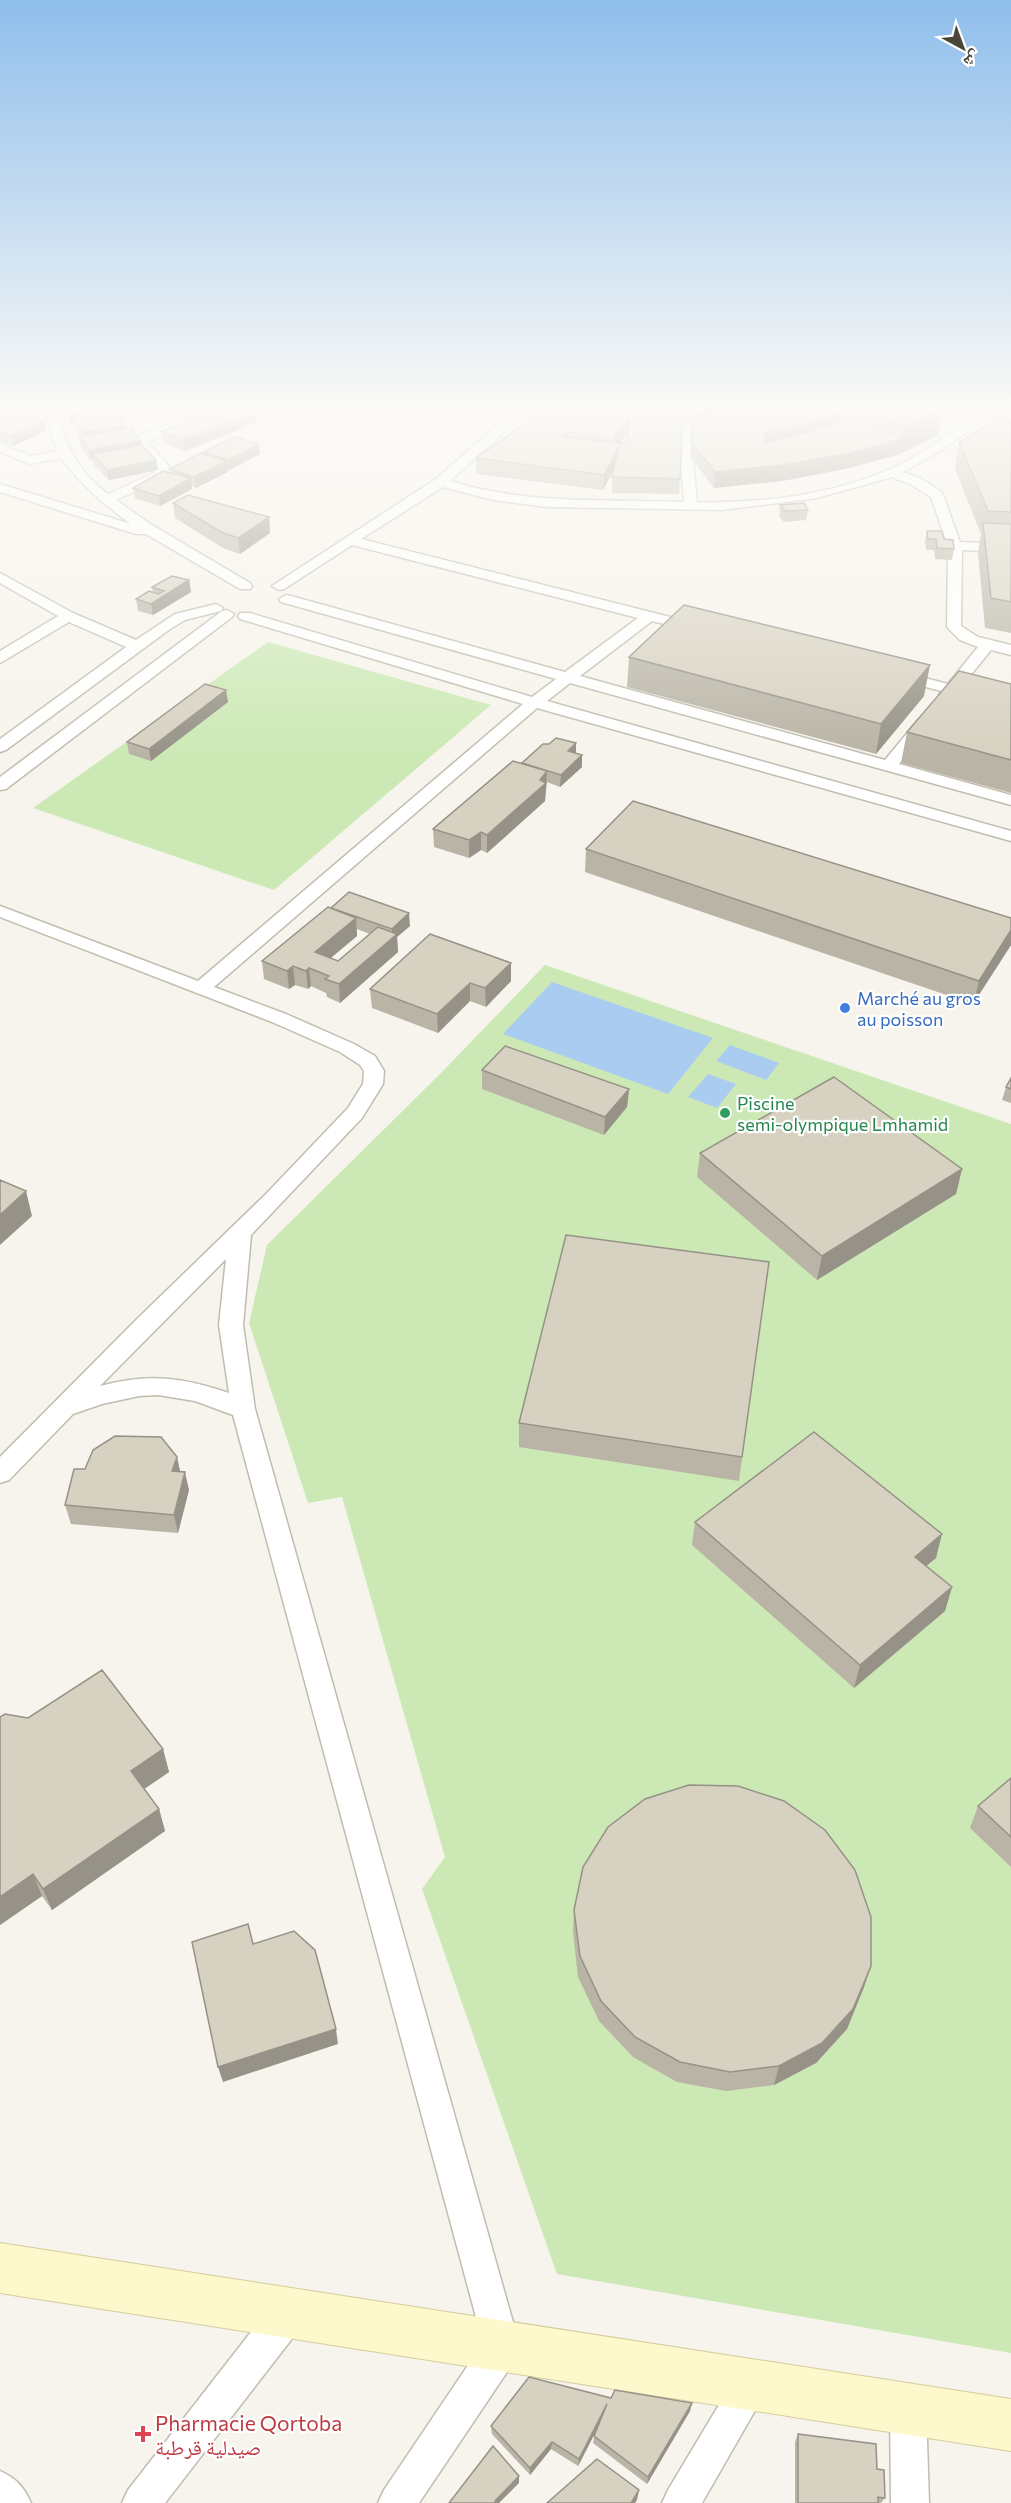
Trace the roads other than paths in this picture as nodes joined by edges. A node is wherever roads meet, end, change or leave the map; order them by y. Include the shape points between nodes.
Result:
1 (113, 522) edge
2 (140, 522) edge
3 (380, 522) edge
4 (947, 522) edge
5 (160, 536) junction
6 (352, 540) junction
7 (956, 546) junction
8 (1011, 548) edge
9 (0, 577) edge
10 (245, 586) junction
11 (277, 600) junction
12 (221, 611) junction
13 (68, 616) junction
14 (245, 616) junction
15 (648, 617) junction
16 (715, 633) edge
17 (987, 645) junction
18 (138, 646) junction
19 (1011, 650) edge
20 (0, 658) edge
21 (885, 673) edge
22 (569, 677) junction
23 (952, 689) junction
24 (536, 702) junction
25 (1011, 704) edge
26 (0, 747) edge
27 (889, 765) junction
28 (0, 786) edge
29 (1011, 800) edge
30 (1011, 836) edge
31 (0, 911) edge
32 (201, 988) junction
33 (240, 1231) junction
34 (65, 1408) junction
35 (243, 1409) junction
36 (0, 1473) edge
37 (0, 2268) edge
38 (288, 2314) junction
39 (502, 2347) junction
40 (751, 2386) junction
41 (908, 2408) junction
42 (1011, 2425) edge
43 (0, 2490) edge
44 (12, 2503) edge
45 (141, 2503) edge
46 (397, 2503) edge
47 (681, 2503) edge
48 (910, 2503) edge

1 - 5 street
2 - 5 street
3 - 6 street
4 - 7 street
5 - 10 street
6 - 11 street
6 - 15 street
7 - 8 street
7 - 17 street via 954,627 961,636
9 - 13 street via 11,592
10 - 11 street via 262,582
10 - 12 street via 217,602
11 - 14 street via 255,615
11 - 22 street
12 - 14 street
12 - 18 street via 180,617
12 - 28 street
13 - 18 street
13 - 20 street
14 - 24 street
15 - 16 street
15 - 22 street
17 - 19 street
17 - 23 street
18 - 26 street
21 - 23 street
22 - 24 street
22 - 27 street
23 - 25 street
23 - 27 street
24 - 30 street
24 - 32 street
27 - 29 street
31 - 32 street
32 - 33 street via 328,1038 359,1054 374,1071 373,1084 355,1113
33 - 34 street
33 - 35 street via 231,1325
34 - 35 street via 98,1395 149,1384 206,1393
34 - 36 street
35 - 39 street
37 - 38 street
38 - 39 street
38 - 45 street
39 - 40 street
39 - 46 street
40 - 41 street
40 - 47 street
41 - 42 street
41 - 48 street
43 - 44 street

